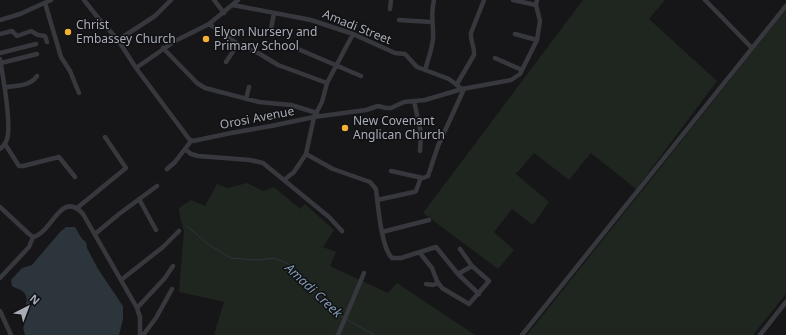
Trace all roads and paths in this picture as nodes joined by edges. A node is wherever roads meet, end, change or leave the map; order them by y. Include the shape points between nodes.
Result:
1 (51, 0) edge
2 (84, 0) edge
3 (171, 0) edge
4 (214, 0) edge
5 (238, 0) edge
6 (391, 0) edge
7 (434, 0) edge
8 (484, 0) edge
9 (513, 0) edge
10 (705, 0) edge
11 (45, 3) junction
12 (537, 3) edge
13 (233, 5) junction
14 (786, 6) edge
15 (390, 9) dead end
16 (224, 13) junction
17 (274, 13) junction
18 (0, 20) edge
19 (399, 20) dead end
20 (431, 22) junction
21 (209, 24) junction
22 (271, 29) dead end
23 (0, 34) edge
24 (353, 34) junction
25 (515, 34) dead end
26 (118, 40) junction
27 (536, 40) junction
28 (47, 42) dead end
29 (36, 44) dead end
30 (238, 44) junction
31 (291, 46) dead end
32 (163, 48) junction
33 (752, 48) junction
34 (0, 54) edge
35 (37, 54) dead end
36 (495, 58) dead end
37 (0, 61) edge
38 (226, 62) dead end
39 (336, 66) junction
40 (136, 68) junction
41 (1, 70) edge
42 (425, 70) junction
43 (522, 70) junction
44 (37, 76) dead end
45 (361, 76) dead end
46 (327, 83) junction
47 (457, 84) junction
48 (249, 86) dead end
49 (5, 87) junction
50 (463, 89) junction
51 (79, 93) dead end
52 (246, 99) junction
53 (414, 101) junction
54 (316, 115) junction
55 (105, 137) dead end
56 (191, 141) junction
57 (5, 144) junction
58 (0, 149) edge
59 (185, 149) junction
60 (420, 151) dead end
61 (306, 154) junction
62 (167, 169) dead end
63 (391, 171) dead end
64 (75, 176) dead end
65 (284, 180) junction
66 (420, 180) dead end
67 (157, 186) dead end
68 (139, 199) junction
69 (377, 200) junction
70 (0, 207) edge
71 (76, 208) junction
72 (429, 220) dead end
73 (156, 230) dead end
74 (179, 231) dead end
75 (342, 231) dead end
76 (382, 232) junction
77 (95, 234) junction
78 (33, 237) junction
79 (460, 249) dead end
80 (420, 253) junction
81 (173, 266) dead end
82 (472, 266) junction
83 (364, 273) dead end
84 (458, 274) junction
85 (0, 278) edge
86 (121, 280) junction
87 (438, 283) junction
88 (426, 284) dead end
89 (172, 289) dead end
90 (479, 294) junction
91 (786, 302) edge
92 (137, 308) junction
93 (0, 311) edge
94 (11, 335) edge
95 (142, 335) edge
96 (338, 335) edge
97 (522, 335) edge
98 (760, 335) edge

1 - 11 street
2 - 26 street
3 - 26 street via 151,19
4 - 16 street
5 - 13 street
6 - 15 street
7 - 20 street
8 - 47 street via 470,38 475,50 474,55
9 - 12 street
10 - 33 street
11 - 18 street
11 - 51 street via 61,57
12 - 27 street via 540,22
13 - 16 street
13 - 17 street, Amadi Street
14 - 33 street
16 - 21 street
17 - 22 street
17 - 24 street, Amadi Street via 311,20
19 - 20 street
20 - 42 street via 433,43
21 - 30 street
21 - 32 street
23 - 28 street via 12,31 17,36 31,31 45,36
24 - 39 street
24 - 42 street, Amadi Street via 395,53 405,54 414,65
25 - 27 street
26 - 40 street
27 - 43 street
29 - 34 street
30 - 38 street
30 - 46 street via 283,68
31 - 39 street
32 - 40 street
32 - 52 street via 200,86
33 - 97 street
35 - 37 street
36 - 43 street
37 - 41 street
39 - 45 street
39 - 46 street
40 - 56 street
41 - 49 street
42 - 47 street, Amadi Street
43 - 50 street, Orosi Avenue via 515,78
44 - 49 street via 34,80
46 - 54 street
47 - 50 street, Amadi Street
48 - 52 street
49 - 57 street via 8,132
50 - 53 street, Orosi Avenue
50 - 63 street via 428,176 423,178
52 - 54 street via 291,105
53 - 54 street, Orosi Avenue via 389,108 378,106 366,110
53 - 60 street via 421,133
54 - 56 street, Orosi Avenue
54 - 61 street
55 - 71 street via 126,169
56 - 59 street
57 - 58 street
57 - 64 street via 19,166 59,157
59 - 62 street
59 - 65 street via 198,156 258,161
61 - 65 street via 294,172
61 - 69 street via 334,169 370,182 376,189
65 - 75 street
66 - 69 street via 414,192
67 - 68 street
68 - 73 street
68 - 77 street
69 - 76 street
70 - 78 street
71 - 77 street via 83,214
71 - 78 street via 61,210 43,232
72 - 76 street
74 - 86 street
76 - 80 street via 392,258
77 - 86 street
78 - 85 street via 28,247
79 - 82 street
80 - 84 street via 436,247
80 - 87 street via 432,268
81 - 92 street
82 - 84 street
82 - 90 street via 489,281
83 - 96 street
84 - 90 street
86 - 92 street
87 - 88 street
87 - 90 street via 447,293 468,304
89 - 95 street via 156,318
91 - 98 street
92 - 95 street
93 - 94 street

